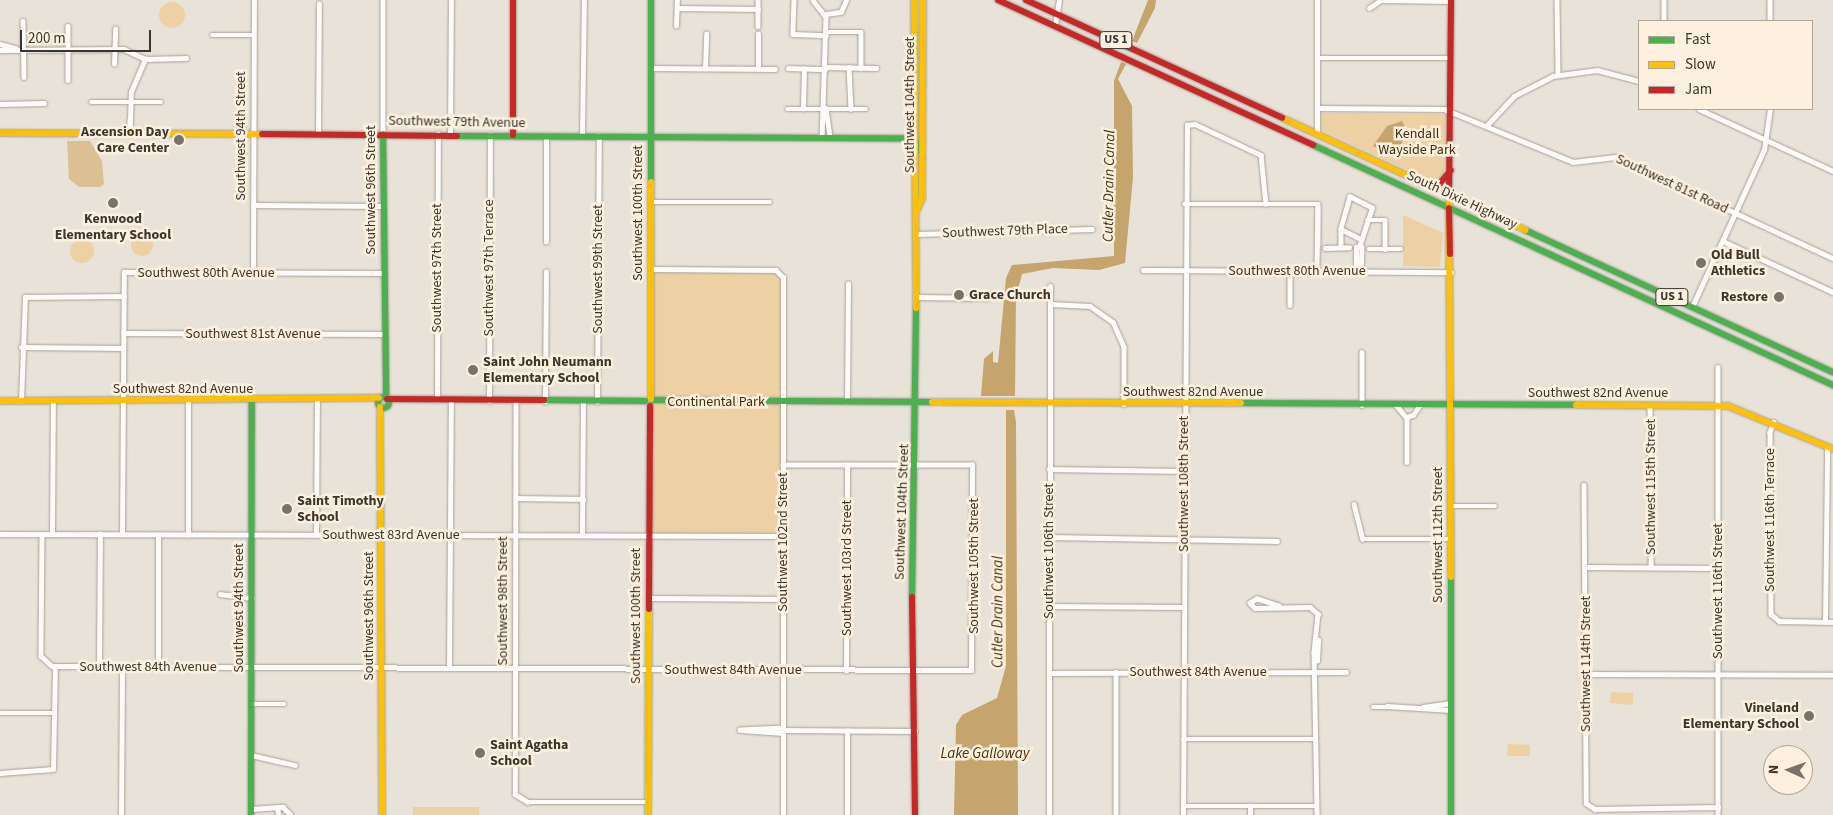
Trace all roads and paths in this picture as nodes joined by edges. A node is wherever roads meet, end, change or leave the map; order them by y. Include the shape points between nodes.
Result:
1 (254, 0) edge
2 (383, 0) edge
3 (513, 0) edge
4 (584, 0) edge
5 (651, 0) edge
6 (677, 0) edge
7 (758, 0) edge
8 (794, 0) edge
9 (813, 0) edge
10 (846, 0) edge
11 (914, 0) edge
12 (998, 0) edge
13 (1026, 0) edge
14 (1059, 0) edge
15 (1317, 0) edge
16 (1451, 0) edge
17 (1557, 0) edge
18 (1664, 0) edge
19 (1770, 0) edge
20 (451, 1) edge
21 (921, 2) edge
22 (318, 4) dead end
23 (677, 8) junction
24 (1369, 8) dead end
25 (758, 9) junction
26 (826, 14) junction
27 (1058, 14) junction
28 (1664, 20) edge
29 (1770, 20) edge
30 (23, 21) dead end
31 (1054, 25) junction
32 (68, 26) dead end
33 (676, 26) dead end
34 (758, 26) dead end
35 (115, 29) dead end
36 (826, 33) junction
37 (254, 34) junction
38 (706, 34) dead end
39 (758, 34) dead end
40 (212, 35) dead end
41 (0, 44) edge
42 (16, 48) junction
43 (24, 48) junction
44 (68, 49) junction
45 (115, 49) junction
46 (0, 50) edge
47 (186, 58) dead end
48 (1317, 58) junction
49 (1451, 58) junction
50 (145, 59) junction
51 (114, 64) dead end
52 (849, 67) junction
53 (651, 68) junction
54 (705, 68) junction
55 (775, 68) dead end
56 (788, 68) dead end
57 (804, 68) junction
58 (825, 68) junction
59 (861, 68) junction
60 (876, 68) dead end
61 (758, 69) junction
62 (1558, 74) junction
63 (24, 77) dead end
64 (68, 80) dead end
65 (1638, 81) edge
66 (91, 102) dead end
67 (161, 102) dead end
68 (44, 103) dead end
69 (0, 104) edge
70 (130, 104) junction
71 (826, 108) junction
72 (1317, 108) junction
73 (787, 109) dead end
74 (803, 109) junction
75 (851, 109) junction
76 (866, 109) dead end
77 (1701, 110) edge
78 (1770, 110) edge
79 (1452, 112) junction
80 (1488, 124) junction
81 (1317, 133) junction
82 (0, 134) edge
83 (130, 134) junction
84 (254, 134) junction
85 (318, 134) junction
86 (384, 134) junction
87 (438, 134) junction
88 (450, 134) junction
89 (490, 135) junction
90 (513, 135) junction
91 (546, 136) junction
92 (582, 136) junction
93 (599, 136) junction
94 (650, 136) junction
95 (822, 137) junction
96 (830, 138) junction
97 (914, 138) junction
98 (1768, 140) junction
99 (1316, 146) junction
100 (922, 154) junction
101 (1452, 170) junction
102 (1833, 171) edge
103 (1436, 188) junction
104 (1451, 195) junction
105 (651, 202) junction
106 (770, 202) dead end
107 (1184, 204) junction
108 (1266, 204) junction
109 (253, 205) junction
110 (383, 206) junction
111 (1450, 208) junction
112 (918, 210) junction
113 (1735, 213) junction
114 (1367, 220) junction
115 (1092, 228) dead end
116 (1341, 229) junction
117 (917, 234) junction
118 (1359, 238) junction
119 (1722, 241) junction
120 (546, 242) dead end
121 (1341, 247) junction
122 (1349, 247) dead end
123 (1325, 248) dead end
124 (1369, 249) dead end
125 (1385, 249) junction
126 (1400, 249) dead end
127 (1833, 258) edge
128 (651, 269) junction
129 (1143, 270) dead end
130 (1185, 270) junction
131 (1290, 271) junction
132 (1317, 271) junction
133 (1359, 271) junction
134 (546, 272) dead end
135 (1451, 272) junction
136 (1618, 272) junction
137 (253, 273) junction
138 (383, 273) junction
139 (848, 284) dead end
140 (1613, 284) junction
141 (1050, 287) dead end
142 (1833, 292) edge
143 (124, 296) junction
144 (917, 297) junction
145 (988, 298) dead end
146 (1050, 304) junction
147 (1290, 305) dead end
148 (1692, 307) junction
149 (1667, 309) junction
150 (123, 333) junction
151 (383, 334) junction
152 (21, 347) junction
153 (123, 348) junction
154 (1362, 352) dead end
155 (1792, 353) junction
156 (1786, 364) junction
157 (1718, 367) dead end
158 (1833, 372) edge
159 (1833, 386) edge
160 (0, 401) edge
161 (21, 401) junction
162 (53, 401) junction
163 (123, 401) junction
164 (188, 401) junction
165 (252, 402) junction
166 (317, 402) junction
167 (383, 402) junction
168 (437, 402) junction
169 (450, 402) junction
170 (489, 402) junction
171 (516, 402) junction
172 (545, 402) junction
173 (583, 402) junction
174 (597, 402) junction
175 (847, 402) junction
176 (649, 403) junction
177 (784, 403) junction
178 (916, 403) junction
179 (1050, 404) junction
180 (1124, 404) junction
181 (1184, 404) junction
182 (1362, 405) junction
183 (1396, 405) junction
184 (1420, 405) junction
185 (1451, 405) junction
186 (1650, 406) junction
187 (1717, 406) junction
188 (1407, 417) junction
189 (1774, 422) junction
190 (1830, 448) edge
191 (1407, 462) dead end
192 (916, 464) junction
193 (783, 465) junction
194 (847, 465) junction
195 (1049, 469) junction
196 (1184, 471) junction
197 (1584, 485) dead end
198 (516, 498) junction
199 (583, 499) junction
200 (1354, 504) dead end
201 (1451, 506) junction
202 (1495, 506) dead end
203 (0, 534) edge
204 (42, 534) junction
205 (52, 534) junction
206 (100, 534) junction
207 (122, 534) junction
208 (252, 534) junction
209 (582, 534) junction
210 (158, 535) junction
211 (188, 535) junction
212 (316, 535) junction
213 (382, 535) junction
214 (450, 535) junction
215 (516, 535) junction
216 (650, 536) junction
217 (783, 536) junction
218 (1048, 537) junction
219 (1185, 538) junction
220 (1451, 539) junction
221 (1276, 541) dead end
222 (1585, 568) junction
223 (1651, 568) junction
224 (1718, 568) junction
225 (220, 594) dead end
226 (252, 598) junction
227 (650, 598) junction
228 (782, 599) junction
229 (1049, 606) junction
230 (1279, 606) junction
231 (1184, 607) junction
232 (1825, 622) junction
233 (1833, 622) edge
234 (974, 661) joint
235 (100, 666) junction
236 (122, 666) junction
237 (158, 666) junction
238 (55, 667) junction
239 (251, 667) junction
240 (382, 667) junction
241 (449, 668) junction
242 (515, 668) junction
243 (648, 670) junction
244 (782, 670) junction
245 (846, 671) junction
246 (916, 671) junction
247 (1116, 672) junction
248 (1184, 672) junction
249 (1315, 672) junction
250 (1346, 672) dead end
251 (1049, 673) junction
252 (1586, 674) junction
253 (1718, 675) junction
254 (1833, 675) edge
255 (251, 704) junction
256 (284, 704) dead end
257 (1373, 707) dead end
258 (1451, 707) junction
259 (0, 713) edge
260 (55, 713) junction
261 (848, 731) junction
262 (916, 731) junction
263 (783, 732) junction
264 (1184, 739) junction
265 (1316, 739) junction
266 (251, 756) junction
267 (295, 766) dead end
268 (0, 772) edge
269 (648, 802) junction
270 (1183, 806) junction
271 (1250, 806) junction
272 (1317, 806) junction
273 (278, 807) junction
274 (1718, 807) junction
275 (1625, 808) junction
276 (251, 812) edge
277 (121, 815) edge
278 (278, 815) edge
279 (292, 815) edge
280 (382, 815) edge
281 (648, 815) edge
282 (783, 815) edge
283 (847, 815) edge
284 (915, 815) edge
285 (1049, 815) edge
286 (1116, 815) edge
287 (1183, 815) edge
288 (1250, 815) edge
289 (1317, 815) edge
290 (1451, 815) edge
291 (1625, 815) edge
292 (1718, 815) edge

1 - 37 street, Southwest 94th Street
2 - 86 street, Southwest 96th Street
3 - 90 main road
4 - 92 street
5 - 53 main road, Southwest 100th Street
6 - 23 street
7 - 25 street
8 - 36 street via 793,34
9 - 26 street
10 - 26 street via 841,12
11 - 97 main road, Southwest 104th Street
12 - 31 main road, South Dixie Highway / US 1
13 - 27 main road, South Dixie Highway / US 1
14 - 27 street
15 - 48 street
16 - 24 street via 1381,0
16 - 49 main road, Southwest 112th Street
17 - 62 street
18 - 28 street
19 - 29 street
20 - 88 street
21 - 100 main road, Southwest 104th Street
22 - 85 street
23 - 25 street
23 - 33 street
25 - 34 street
26 - 36 street
27 - 31 street
27 - 81 main road, South Dixie Highway / US 1
30 - 43 street
31 - 99 main road, South Dixie Highway / US 1
32 - 44 street
35 - 45 street
36 - 58 street
36 - 59 street via 861,32
37 - 40 street
37 - 84 street, Southwest 94th Street
38 - 54 street
39 - 61 street
41 - 42 street
42 - 43 street
42 - 46 street
43 - 44 street
43 - 63 street
44 - 45 street
44 - 64 street
45 - 50 street via 134,51
45 - 51 street
47 - 50 street
48 - 49 street
48 - 72 street
49 - 79 main road, Southwest 112th Street
50 - 70 street
52 - 58 street
52 - 59 street
52 - 75 street
53 - 54 street
53 - 94 main road, Southwest 100th Street
54 - 61 street
55 - 61 street
56 - 57 street
57 - 58 street
57 - 74 street
58 - 71 street
59 - 60 street
62 - 65 street via 1597,70
62 - 80 street via 1519,92
66 - 70 street
67 - 70 street
68 - 69 street
70 - 83 street
71 - 74 street
71 - 75 street
71 - 95 street
71 - 96 street
72 - 79 street
72 - 81 street
73 - 74 street
75 - 76 street
77 - 98 street
78 - 98 street
79 - 80 street, Southwest 81st Road
79 - 101 main road, Southwest 112th Street
80 - 113 street, Southwest 81st Road via 1576,163 1614,157
81 - 99 main road
81 - 103 main road, South Dixie Highway / US 1
82 - 83 main road, Southwest 79th Avenue
83 - 84 main road, Southwest 79th Avenue
84 - 85 main road, Southwest 79th Avenue
84 - 109 street, Southwest 94th Street
85 - 86 main road, Southwest 79th Avenue
86 - 87 main road, Southwest 79th Avenue
86 - 110 main road, Southwest 96th Street
87 - 88 main road, Southwest 79th Avenue
87 - 168 street, Southwest 97th Street
88 - 89 main road, Southwest 79th Avenue
89 - 90 main road, Southwest 79th Avenue
89 - 170 street, Southwest 97th Terrace
90 - 91 main road, Southwest 79th Avenue
91 - 92 main road, Southwest 79th Avenue
91 - 120 street
92 - 93 main road, Southwest 79th Avenue
93 - 94 main road, Southwest 79th Avenue
93 - 174 street, Southwest 99th Street
94 - 95 main road, Southwest 79th Avenue
94 - 105 main road, Southwest 100th Street
95 - 96 main road, Southwest 79th Avenue
96 - 97 main road, Southwest 79th Avenue
97 - 100 main road
97 - 112 main road, Southwest 104th Street
98 - 102 street
98 - 113 street
99 - 111 main road, South Dixie Highway / US 1
100 - 112 main road, Southwest 104th Street via 922,198
101 - 103 main road
101 - 104 main road, Southwest 112th Street
103 - 104 main road, South Dixie Highway / US 1
104 - 111 main road, Southwest 112th Street
104 - 136 main road, South Dixie Highway / US 1
105 - 106 street
105 - 128 main road, Southwest 100th Street
107 - 108 street
107 - 108 street, Southwest 108th Street via 1187,125 1195,124 1264,159
107 - 130 street, Southwest 108th Street
108 - 132 street via 1318,206
109 - 110 street
109 - 137 street, Southwest 94th Street
110 - 138 main road, Southwest 96th Street
111 - 135 main road, Southwest 112th Street
111 - 140 main road, South Dixie Highway / US 1
112 - 117 main road, Southwest 104th Street
113 - 119 street
113 - 127 street, Southwest 81st Road
114 - 116 street via 1372,208 1350,197
114 - 118 street
114 - 125 street via 1385,220
115 - 117 street, Southwest 79th Place
116 - 118 street
116 - 121 street
117 - 144 main road, Southwest 104th Street
118 - 133 street
119 - 142 street
119 - 148 street
121 - 122 street
121 - 123 street
124 - 125 street
125 - 126 street
128 - 176 main road, Southwest 100th Street
128 - 177 street, Southwest 102nd Street via 779,271 783,277
129 - 130 street, Southwest 80th Avenue
130 - 131 street, Southwest 80th Avenue
130 - 181 street, Southwest 108th Street
131 - 132 street, Southwest 80th Avenue
131 - 147 street
132 - 133 street, Southwest 80th Avenue
133 - 135 street, Southwest 80th Avenue
134 - 172 street
135 - 185 main road, Southwest 112th Street
136 - 140 street
136 - 148 main road, South Dixie Highway / US 1
137 - 138 street, Southwest 80th Avenue
137 - 143 street, Southwest 80th Avenue via 124,272
138 - 151 main road, Southwest 96th Street
139 - 175 street
140 - 149 main road, South Dixie Highway / US 1
141 - 146 street, Southwest 106th Street
143 - 150 street
143 - 152 street, Southwest 80th Avenue via 32,295 24,299
144 - 145 street
144 - 178 main road, Southwest 104th Street
146 - 179 street, Southwest 106th Street
146 - 180 street via 1090,306 1106,315 1119,332 1124,350
148 - 149 main road via 1683,312
148 - 155 main road, South Dixie Highway / US 1
149 - 156 main road, South Dixie Highway / US 1
150 - 151 street, Southwest 81st Avenue
150 - 153 street
151 - 167 main road, Southwest 96th Street
152 - 153 street
152 - 161 street
153 - 163 street
154 - 182 street
155 - 156 main road
155 - 158 main road, South Dixie Highway / US 1
156 - 159 main road, South Dixie Highway / US 1
157 - 187 street, Southwest 116th Street
160 - 161 main road, Southwest 82nd Avenue
161 - 162 main road, Southwest 82nd Avenue
162 - 163 main road, Southwest 82nd Avenue
162 - 205 street
163 - 164 main road, Southwest 82nd Avenue
163 - 207 street
164 - 165 main road, Southwest 82nd Avenue
164 - 211 street
165 - 166 main road, Southwest 82nd Avenue
165 - 208 main road, Southwest 94th Street
166 - 167 main road, Southwest 82nd Avenue
166 - 212 street
167 - 168 main road, Southwest 82nd Avenue
167 - 213 main road, Southwest 96th Street
168 - 169 main road, Southwest 82nd Avenue
169 - 170 main road, Southwest 82nd Avenue
169 - 214 street
170 - 171 main road, Southwest 82nd Avenue
171 - 172 main road, Southwest 82nd Avenue
171 - 198 street, Southwest 98th Street
172 - 173 main road, Southwest 82nd Avenue
173 - 174 main road, Southwest 82nd Avenue
173 - 199 street
174 - 176 main road, Southwest 82nd Avenue
175 - 177 main road, Southwest 82nd Avenue
175 - 178 main road, Southwest 82nd Avenue
176 - 177 main road, Southwest 82nd Avenue
176 - 216 main road, Southwest 100th Street
177 - 193 street, Southwest 102nd Street
178 - 179 main road, Southwest 82nd Avenue
178 - 192 main road, Southwest 104th Street
179 - 180 main road, Southwest 82nd Avenue
179 - 195 street, Southwest 106th Street
180 - 181 main road, Southwest 82nd Avenue
181 - 182 main road, Southwest 82nd Avenue
181 - 196 street, Southwest 108th Street
182 - 183 main road, Southwest 82nd Avenue
183 - 184 main road, Southwest 82nd Avenue
183 - 188 street via 1398,412
184 - 185 main road, Southwest 82nd Avenue
184 - 188 street
185 - 186 main road, Southwest 82nd Avenue
185 - 201 main road, Southwest 112th Street
186 - 187 main road, Southwest 82nd Avenue
186 - 223 street, Southwest 115th Street
187 - 189 main road, Southwest 82nd Avenue via 1741,408
187 - 224 street, Southwest 116th Street
188 - 191 street
189 - 190 main road, Southwest 82nd Avenue
189 - 232 street, Southwest 116th Terrace via 1770,432 1773,618
190 - 232 street
192 - 194 street
192 - 234 street, Southwest 105th Street via 965,462 974,471
192 - 246 main road, Southwest 104th Street via 912,563
193 - 194 street
193 - 217 street, Southwest 102nd Street
194 - 245 street, Southwest 103rd Street
195 - 196 street
195 - 218 street, Southwest 106th Street
196 - 219 street, Southwest 108th Street
197 - 222 street, Southwest 114th Street
198 - 199 street
198 - 215 street, Southwest 98th Street
199 - 209 street
200 - 220 street via 1362,538
201 - 202 street
201 - 220 main road, Southwest 112th Street
203 - 204 street, Southwest 83rd Avenue
204 - 205 street, Southwest 83rd Avenue
204 - 238 street via 41,656 46,664
205 - 206 street, Southwest 83rd Avenue
206 - 207 street, Southwest 83rd Avenue
206 - 235 street
207 - 210 street, Southwest 83rd Avenue
208 - 211 street, Southwest 83rd Avenue
208 - 212 street, Southwest 83rd Avenue
208 - 226 main road, Southwest 94th Street
209 - 215 street, Southwest 83rd Avenue
209 - 216 street, Southwest 83rd Avenue
210 - 211 street, Southwest 83rd Avenue
210 - 237 street
212 - 213 street, Southwest 83rd Avenue
213 - 214 street, Southwest 83rd Avenue
213 - 240 main road, Southwest 96th Street
214 - 215 street, Southwest 83rd Avenue
214 - 241 street
215 - 242 street, Southwest 98th Street
216 - 217 street, Southwest 83rd Avenue
216 - 227 main road, Southwest 100th Street
217 - 228 street, Southwest 102nd Street
218 - 219 street
218 - 229 street, Southwest 106th Street
219 - 221 street
219 - 231 street, Southwest 108th Street
220 - 258 main road, Southwest 112th Street
222 - 223 street
222 - 252 street, Southwest 114th Street
223 - 224 street
224 - 253 street, Southwest 116th Street
225 - 226 street
226 - 239 main road, Southwest 94th Street
227 - 228 street
227 - 243 main road, Southwest 100th Street
228 - 244 street, Southwest 102nd Street
229 - 231 street
229 - 251 street, Southwest 106th Street
230 - 230 street via 1257,599 1250,604 1255,608
230 - 249 street via 1310,607 1319,617
231 - 248 street, Southwest 108th Street
232 - 233 street
234 - 246 street, Southwest 84th Avenue via 969,670
235 - 236 street, Southwest 84th Avenue
235 - 238 street, Southwest 84th Avenue
236 - 237 street, Southwest 84th Avenue
236 - 277 street
237 - 239 street, Southwest 84th Avenue
238 - 260 street
239 - 240 street, Southwest 84th Avenue
239 - 255 main road, Southwest 94th Street
240 - 241 street, Southwest 84th Avenue
240 - 280 main road, Southwest 96th Street
241 - 242 street, Southwest 84th Avenue
242 - 243 street, Southwest 84th Avenue
242 - 269 street, Southwest 98th Street via 517,799
243 - 244 street, Southwest 84th Avenue
243 - 269 main road, Southwest 100th Street
244 - 245 street, Southwest 84th Avenue
244 - 263 street, Southwest 102nd Street
245 - 246 street, Southwest 84th Avenue
246 - 262 main road, Southwest 104th Street
247 - 248 street, Southwest 84th Avenue
247 - 251 street, Southwest 84th Avenue
247 - 286 street
248 - 249 street, Southwest 84th Avenue
248 - 264 street, Southwest 108th Street
249 - 250 street, Southwest 84th Avenue
249 - 265 street
251 - 285 street, Southwest 106th Street
252 - 253 street
252 - 275 street, Southwest 114th Street via 1586,801 1593,808
253 - 254 street
253 - 274 street, Southwest 116th Street
255 - 256 street
255 - 266 main road, Southwest 94th Street
257 - 258 street
258 - 290 main road, Southwest 112th Street
259 - 260 street
260 - 268 street via 52,770
261 - 262 street
261 - 263 street
261 - 283 street
262 - 284 main road, Southwest 104th Street
263 - 263 street via 740,730
263 - 282 street, Southwest 102nd Street
264 - 265 street
264 - 270 street, Southwest 108th Street
265 - 272 street
266 - 267 street
266 - 276 main road, Southwest 94th Street
269 - 281 main road, Southwest 100th Street
270 - 271 street
270 - 287 street, Southwest 108th Street
271 - 272 street
271 - 288 street
272 - 289 street
273 - 276 street
273 - 278 street
273 - 279 street via 287,808
274 - 275 street, Southwest 114th Street
274 - 292 street, Southwest 116th Street
275 - 291 street

